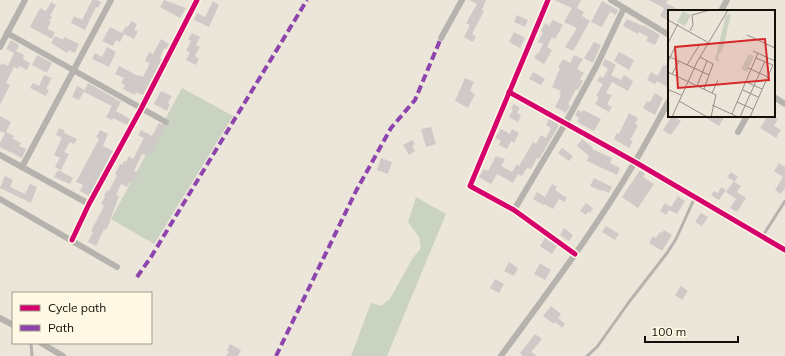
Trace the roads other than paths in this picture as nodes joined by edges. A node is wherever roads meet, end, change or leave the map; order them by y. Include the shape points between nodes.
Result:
1 (25, 0) edge
2 (111, 0) edge
3 (197, 0) edge
4 (462, 0) edge
5 (548, 0) edge
6 (611, 0) edge
7 (727, 0) edge
8 (624, 8) junction
9 (722, 10) edge
10 (7, 33) junction
11 (668, 34) edge
12 (441, 38) dead end
13 (0, 47) edge
14 (74, 70) junction
15 (509, 92) junction
16 (775, 98) edge
17 (668, 103) edge
18 (785, 104) edge
19 (141, 109) junction
20 (746, 117) edge
21 (166, 122) dead end
22 (566, 124) junction
23 (738, 132) dead end
24 (0, 155) edge
25 (635, 162) junction
26 (22, 167) junction
27 (695, 197) junction
28 (0, 199) edge
29 (785, 201) edge
30 (89, 204) junction
31 (514, 210) junction
32 (762, 236) junction
33 (72, 240) junction
34 (785, 250) edge
35 (575, 254) junction
36 (117, 267) dead end
37 (0, 318) edge
38 (12, 324) edge
39 (31, 344) edge
40 (43, 344) edge
41 (32, 356) edge
42 (63, 356) edge
43 (501, 356) edge
44 (587, 356) edge

1 - 10 street
2 - 14 street
3 - 19 street
4 - 12 street
5 - 15 street
6 - 8 street
7 - 9 street
8 - 11 street
8 - 22 street
10 - 13 street
10 - 14 street
14 - 19 street
14 - 26 street
15 - 22 street
15 - 31 street via 470,186
16 - 18 street
17 - 25 street
19 - 21 street
19 - 30 street
20 - 23 street
22 - 25 street
22 - 31 street
24 - 26 street
25 - 27 street
25 - 35 street
26 - 30 street
27 - 32 street
27 - 44 lane via 667,253 596,348
28 - 33 street
29 - 32 lane
30 - 33 street
31 - 35 street
32 - 34 street
33 - 36 street
35 - 43 street
37 - 38 street
39 - 41 lane
40 - 42 street

